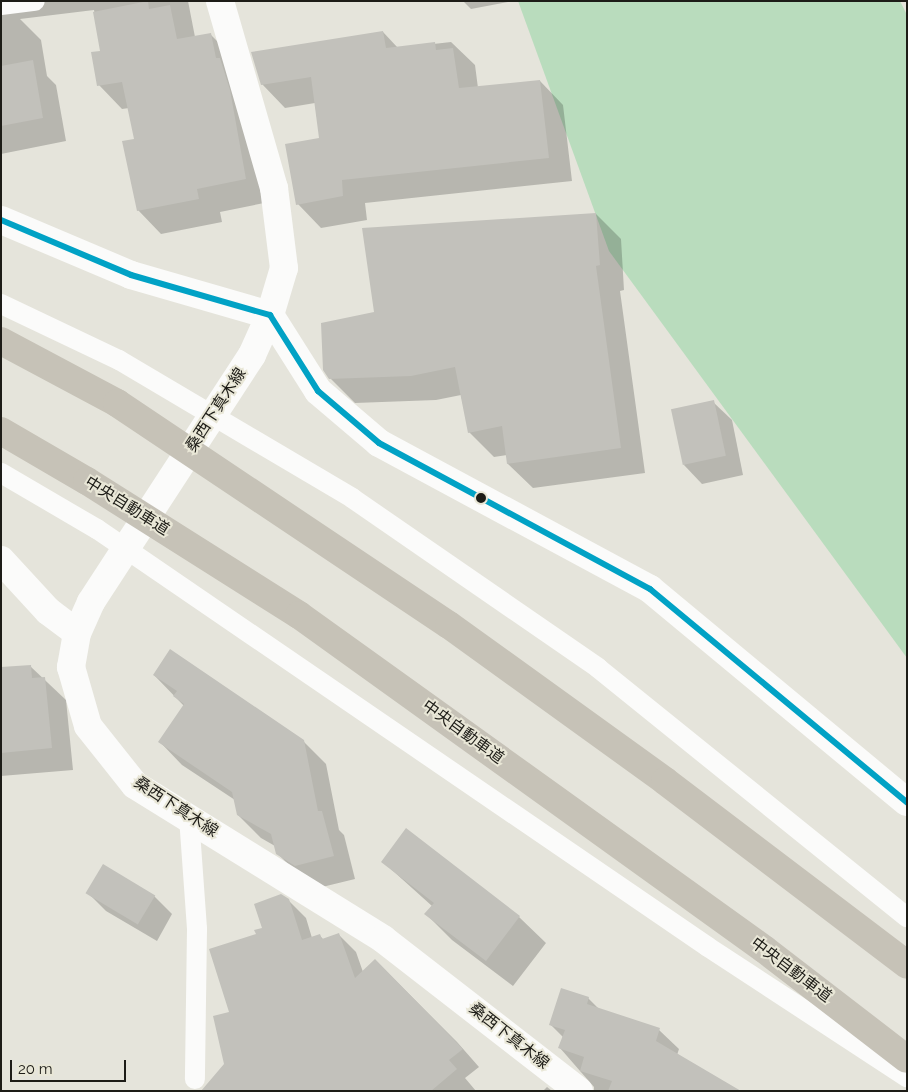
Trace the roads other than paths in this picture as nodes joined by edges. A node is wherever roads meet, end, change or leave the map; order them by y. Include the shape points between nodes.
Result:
1 (35, 1) edge
2 (220, 1) edge
3 (1, 5) edge
4 (1, 220) edge
5 (1, 304) edge
6 (270, 315) junction
7 (1, 341) edge
8 (1, 431) edge
9 (1, 473) edge
10 (1, 560) edge
11 (77, 633) junction
12 (907, 802) edge
13 (190, 817) junction
14 (907, 918) edge
15 (907, 965) edge
16 (907, 1059) edge
17 (907, 1077) edge
18 (195, 1079) dead end
19 (579, 1091) edge

1 - 3 lane
2 - 6 main road, 桑西下真木線 via 274,188 284,268
4 - 6 main road via 131,275
5 - 14 lane via 119,360 352,498 598,668
6 - 11 main road, 桑西下真木線 via 252,355 91,602
6 - 12 main road via 318,391 379,443 650,588
7 - 15 highway via 116,403 449,624 665,781
8 - 16 highway, 中央自動車道 via 87,481 299,615 756,943
9 - 17 lane via 97,529 708,947
10 - 11 main road via 48,611
11 - 13 main road, 桑西下真木線 via 72,667 88,726 135,785
13 - 18 lane via 197,929
13 - 19 main road, 桑西下真木線 via 383,939

